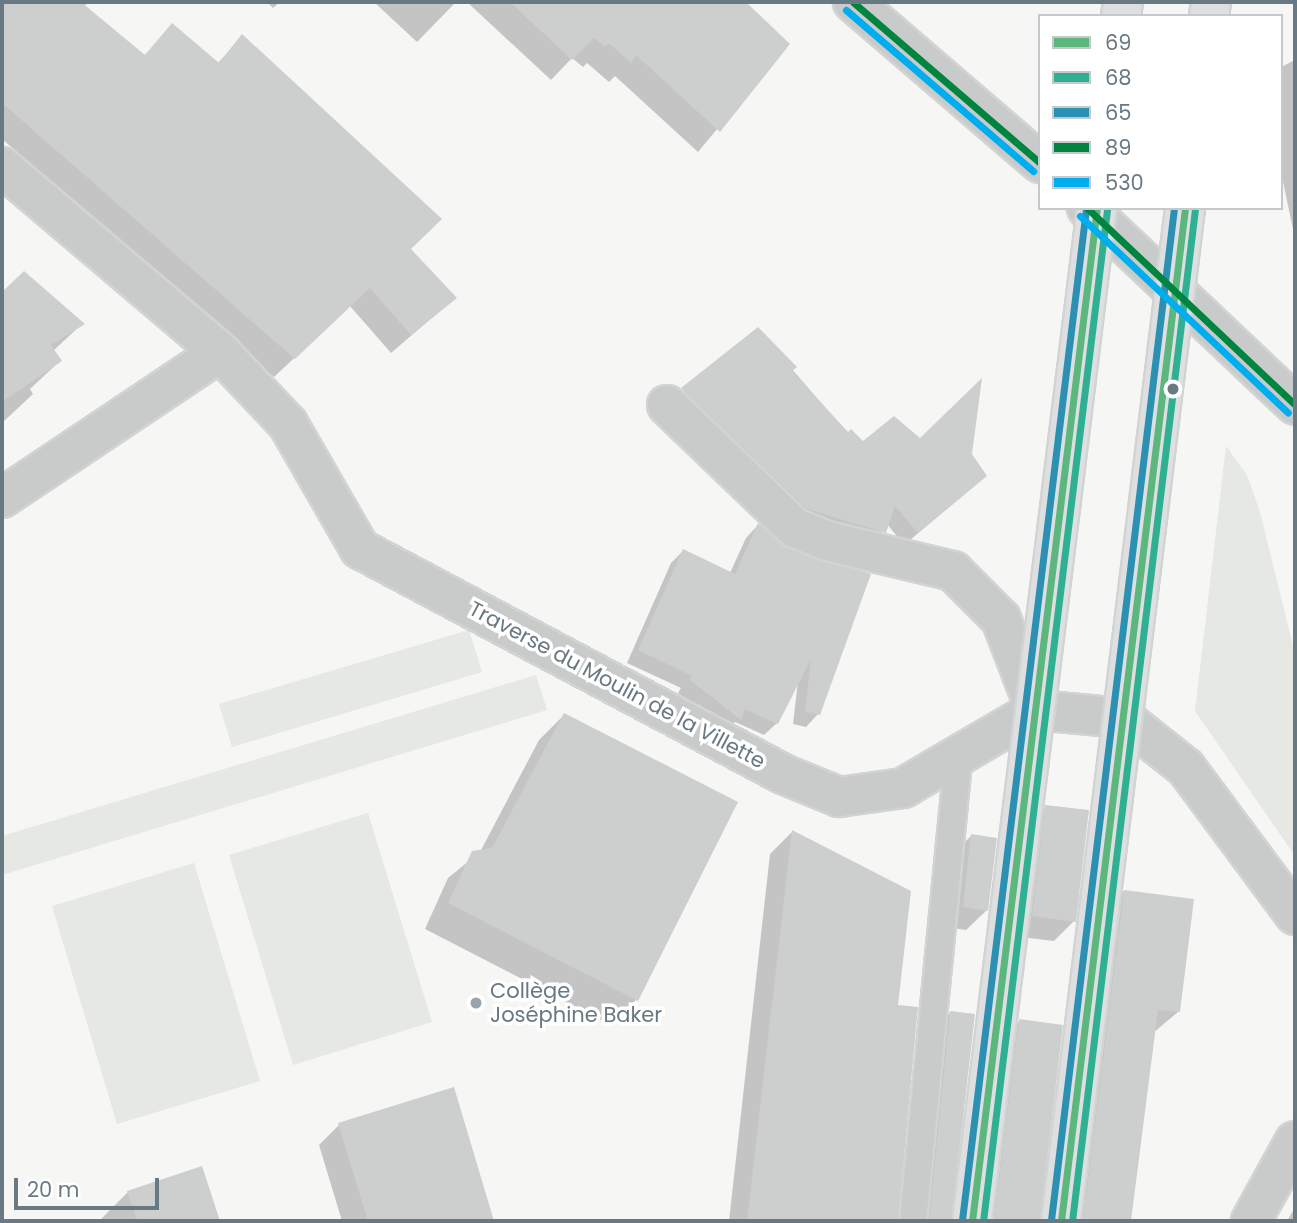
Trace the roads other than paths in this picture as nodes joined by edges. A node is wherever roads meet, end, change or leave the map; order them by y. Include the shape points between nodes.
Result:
1 (868, 6) edge
2 (1038, 161) edge
3 (2, 167) edge
4 (1089, 210) edge
5 (1097, 210) edge
6 (1185, 210) edge
7 (220, 352) junction
8 (1291, 394) edge
9 (667, 405) dead end
10 (2, 498) edge
11 (1037, 710) junction
12 (959, 755) junction
13 (1295, 915) edge
14 (1295, 1141) edge
15 (913, 1221) edge
16 (972, 1221) edge
17 (1061, 1221) edge
18 (1251, 1221) edge

1 - 2 street
3 - 7 street, Traverse du Moulin de la Villette
4 - 8 street
5 - 16 highway, bridge
6 - 17 highway, bridge
7 - 10 street
7 - 12 street, Traverse du Moulin de la Villette via 288,424 360,549 783,774 839,797 903,788
9 - 11 street via 794,528 827,541 953,571 1001,618
11 - 12 street, Traverse du Moulin de la Villette
11 - 13 street via 1123,718 1186,768
12 - 15 lane
14 - 18 street

